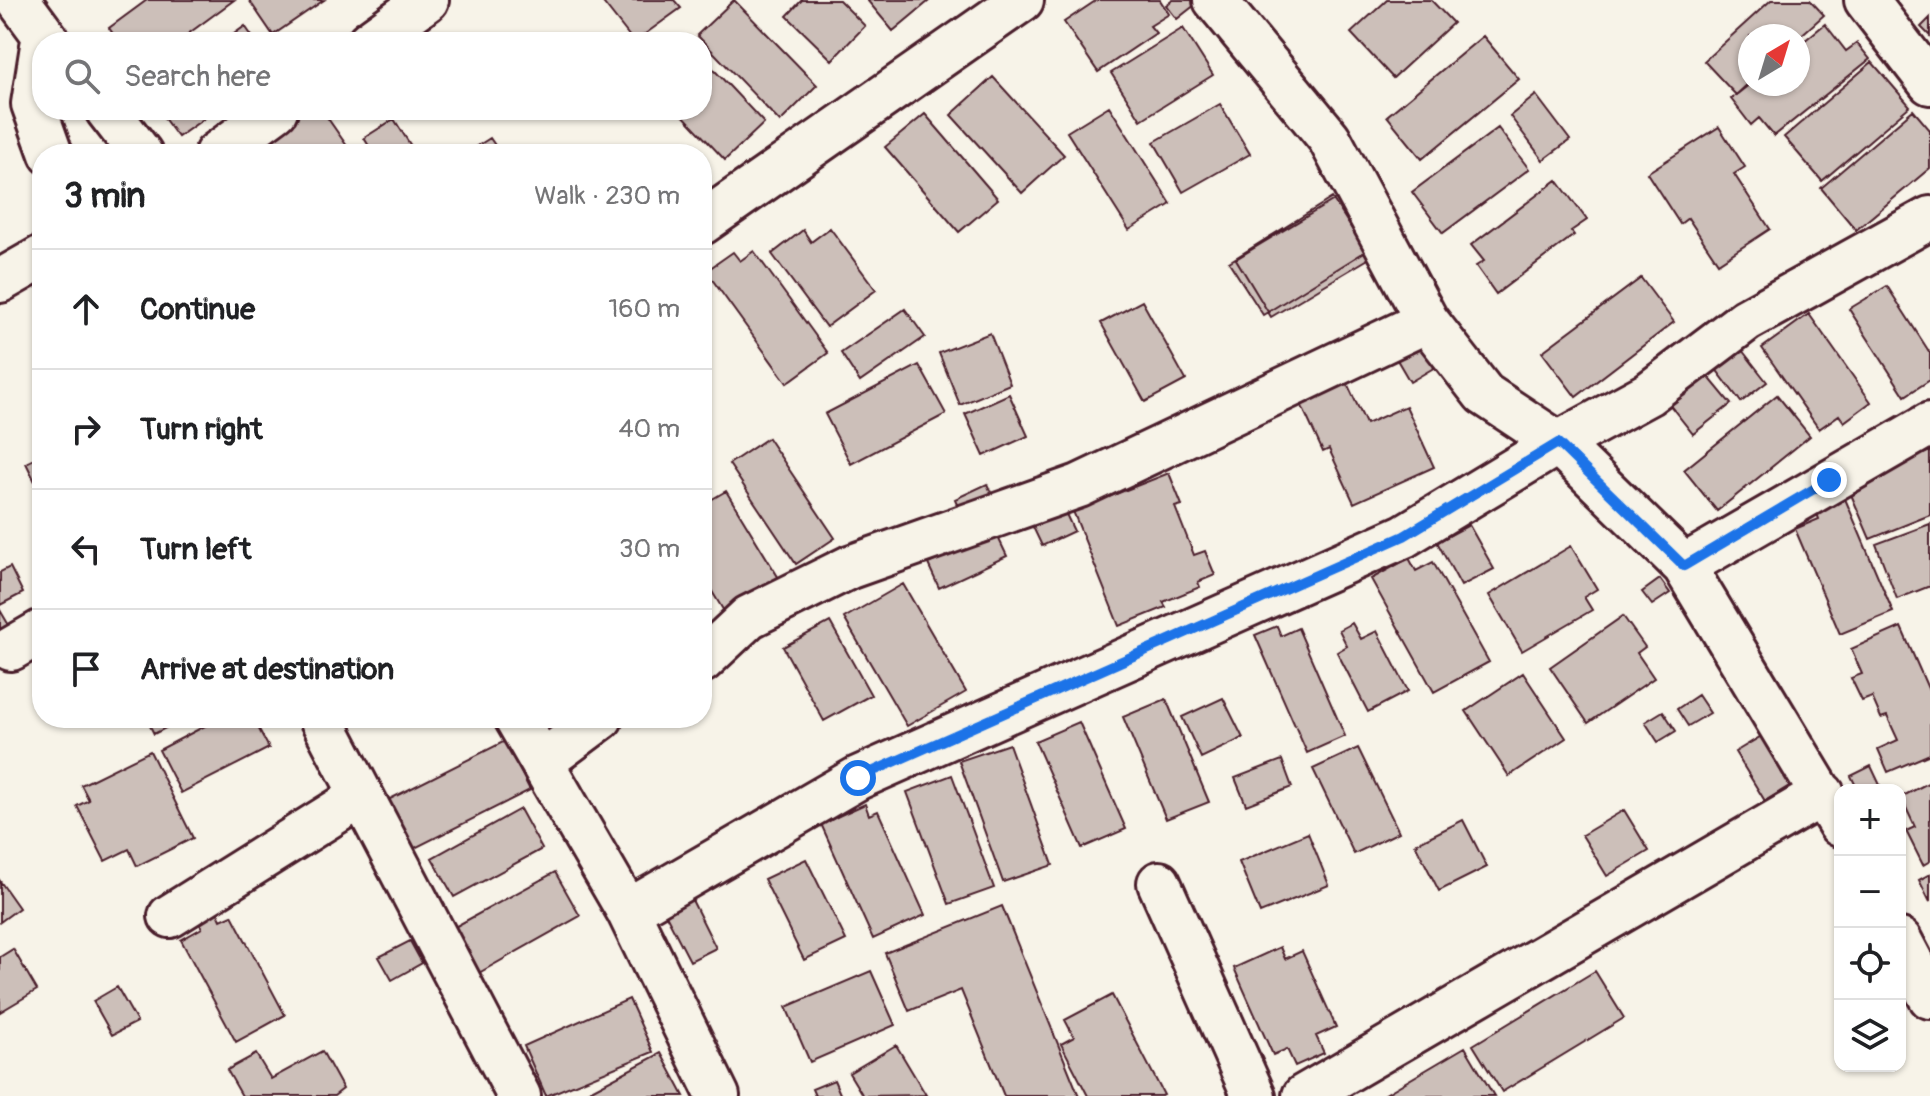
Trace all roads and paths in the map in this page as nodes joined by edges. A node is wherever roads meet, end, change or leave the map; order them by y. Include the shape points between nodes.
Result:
1 (18, 0) edge
2 (427, 0) edge
3 (1022, 0) edge
4 (1215, 0) edge
5 (1866, 0) edge
6 (38, 32) edge
7 (383, 32) edge
8 (1930, 83) edge
9 (39, 120) edge
10 (115, 120) edge
11 (262, 120) edge
12 (47, 144) edge
13 (133, 144) edge
14 (230, 144) edge
15 (712, 216) edge
16 (1930, 218) edge
17 (32, 263) edge
18 (0, 281) edge
19 (1427, 321) junction
20 (1930, 424) edge
21 (1558, 443) junction
22 (1684, 566) junction
23 (712, 652) edge
24 (326, 728) edge
25 (522, 728) edge
26 (588, 728) edge
27 (542, 762) junction
28 (360, 797) junction
29 (1832, 809) edge
30 (1159, 883) dead end
31 (628, 911) junction
32 (170, 916) dead end
33 (1906, 951) edge
34 (1930, 997) edge
35 (519, 1096) edge
36 (718, 1096) edge
37 (1254, 1096) edge
38 (1304, 1096) edge

1 - 6 street
2 - 7 street
3 - 15 street
4 - 19 street via 1329,138
5 - 8 street
9 - 12 street
10 - 13 street
11 - 14 street
16 - 21 street via 1746,320 1648,394
17 - 18 street
19 - 21 street via 1484,394
19 - 23 street via 1079,486 850,567 749,617
20 - 22 street
21 - 22 street
21 - 31 street via 1404,536 858,778
22 - 29 street
24 - 28 street
25 - 27 street
26 - 27 street
27 - 31 street
28 - 32 street
28 - 35 street
29 - 38 street
30 - 37 street
31 - 36 street
33 - 34 street

